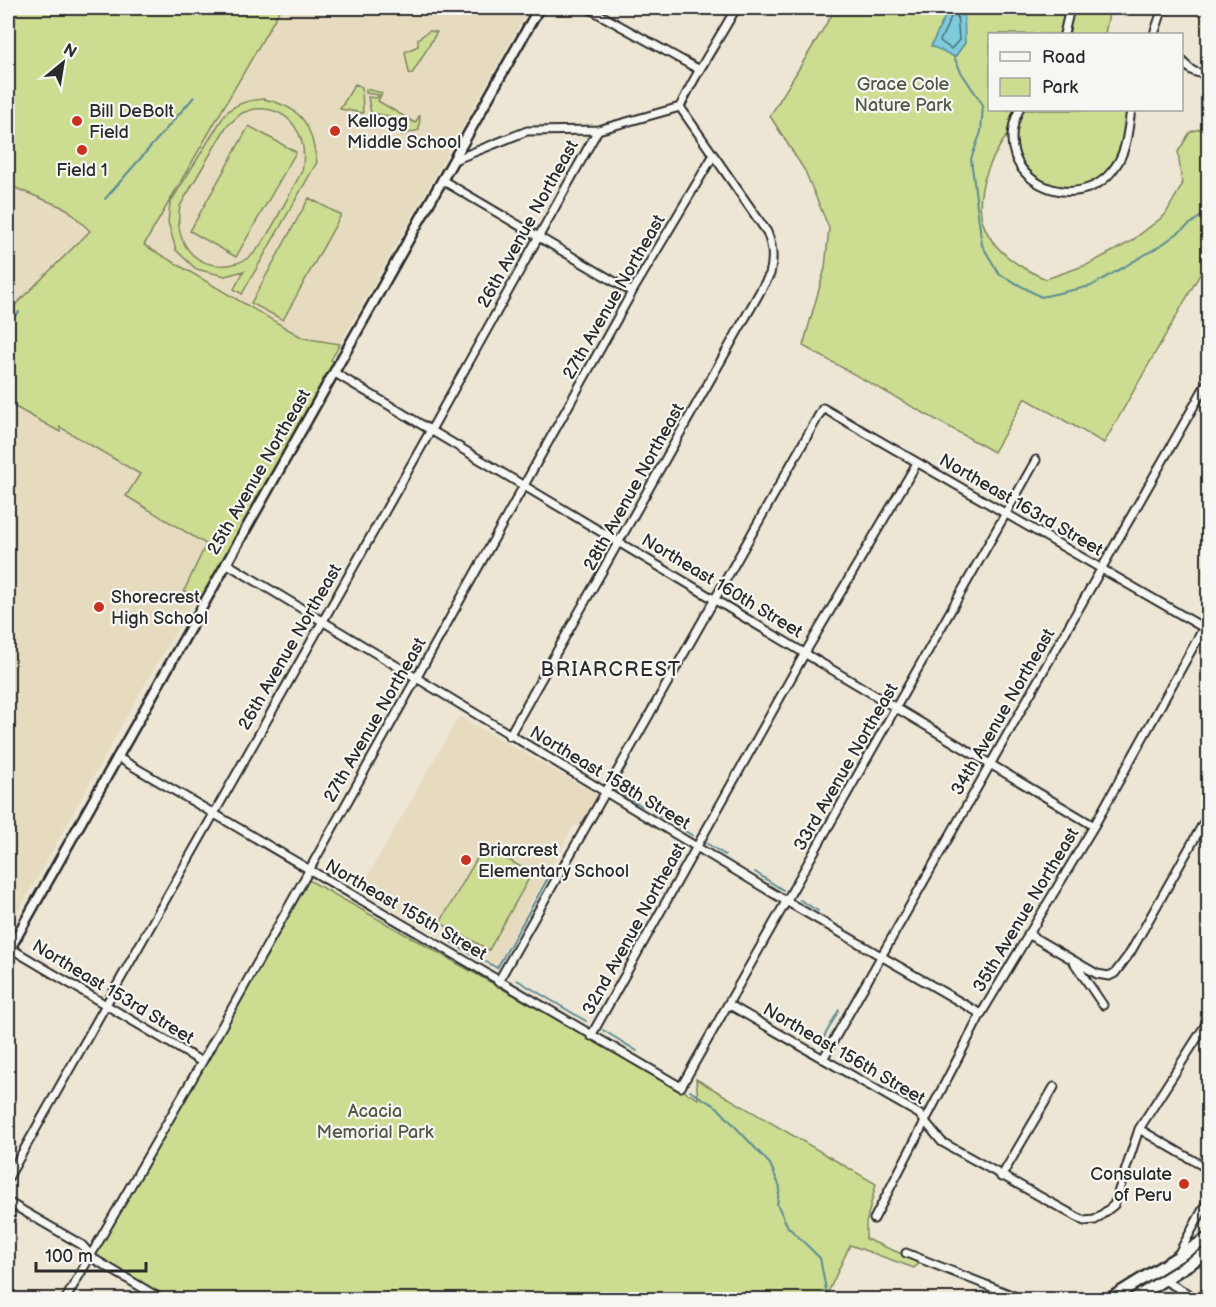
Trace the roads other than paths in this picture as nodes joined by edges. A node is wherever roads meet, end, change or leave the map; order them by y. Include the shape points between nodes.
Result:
1 (539, 8) edge
2 (588, 8) edge
3 (736, 8) edge
4 (1070, 8) edge
5 (1163, 8) edge
6 (1064, 33) edge
7 (1156, 33) edge
8 (1183, 62) edge
9 (698, 69) junction
10 (1209, 73) edge
11 (680, 107) junction
12 (1019, 111) edge
13 (1131, 111) edge
14 (598, 130) junction
15 (713, 156) junction
16 (454, 160) junction
17 (442, 180) junction
18 (538, 236) junction
19 (632, 292) junction
20 (334, 373) junction
21 (1209, 381) edge
22 (431, 430) junction
23 (1036, 460) dead end
24 (917, 463) junction
25 (525, 486) junction
26 (1006, 514) junction
27 (620, 542) junction
28 (226, 563) junction
29 (1102, 570) junction
30 (715, 599) junction
31 (1209, 620) edge
32 (321, 622) junction
33 (1204, 628) junction
34 (805, 653) junction
35 (416, 679) junction
36 (897, 708) junction
37 (509, 736) junction
38 (117, 757) junction
39 (990, 764) junction
40 (605, 792) junction
41 (212, 814) junction
42 (1209, 815) edge
43 (1094, 826) junction
44 (697, 847) junction
45 (307, 870) junction
46 (786, 901) junction
47 (1028, 934) junction
48 (9, 950) edge
49 (882, 956) junction
50 (1071, 959) junction
51 (498, 982) junction
52 (104, 1004) junction
53 (728, 1004) junction
54 (1103, 1005) dead end
55 (981, 1014) junction
56 (1209, 1021) edge
57 (591, 1036) junction
58 (823, 1059) junction
59 (202, 1062) junction
60 (681, 1087) joint
61 (1053, 1087) dead end
62 (924, 1120) junction
63 (1139, 1129) junction
64 (1209, 1169) edge
65 (1001, 1177) junction
66 (8, 1178) edge
67 (1209, 1200) edge
68 (8, 1202) edge
69 (874, 1219) dead end
70 (1209, 1238) edge
71 (1209, 1251) edge
72 (906, 1253) dead end
73 (91, 1254) junction
74 (1177, 1257) junction
75 (1164, 1280) junction
76 (65, 1299) edge
77 (163, 1299) edge
78 (1024, 1299) edge
79 (1108, 1299) edge
80 (1119, 1299) edge
81 (1132, 1299) edge
82 (1198, 1299) edge

1 - 16 street, 25th Avenue Northeast
2 - 9 street
3 - 9 street
4 - 6 street
5 - 7 street
8 - 10 street via 1187,69
9 - 11 street
11 - 14 street
11 - 15 street
12 - 13 street via 1013,128 1013,154 1026,177 1047,189 1081,189 1097,185 1115,168 1126,145
14 - 16 street via 527,131
14 - 18 street, 26th Avenue Northeast
15 - 19 street, 27th Avenue Northeast
15 - 27 street, 28th Avenue Northeast via 767,232 774,261
16 - 17 street, 25th Avenue Northeast
17 - 18 street
17 - 20 street, 25th Avenue Northeast
18 - 19 street
18 - 22 street, 26th Avenue Northeast
19 - 25 street, 27th Avenue Northeast
20 - 22 street, Northeast 160th Street
20 - 28 street, 25th Avenue Northeast
21 - 29 street, 34th Avenue Northeast
22 - 25 street, Northeast 160th Street
22 - 32 street, 26th Avenue Northeast
23 - 26 street, 33rd Avenue Northeast
24 - 26 street, Northeast 163rd Street
24 - 30 street, Northeast 163rd Street via 823,408
24 - 34 street, 32nd Avenue Northeast
25 - 27 street, Northeast 160th Street
25 - 35 street, 27th Avenue Northeast
26 - 29 street, Northeast 163rd Street
26 - 36 street, 33rd Avenue Northeast
27 - 30 street, Northeast 160th Street
27 - 37 street, 28th Avenue Northeast
28 - 32 street, Northeast 158th Street
28 - 38 street, 25th Avenue Northeast
29 - 33 street, Northeast 163rd Street
29 - 39 street, 34th Avenue Northeast
30 - 34 street, Northeast 160th Street
30 - 40 street
31 - 33 street, 35th Avenue Northeast
32 - 35 street, Northeast 158th Street
32 - 41 street, 26th Avenue Northeast
33 - 43 street, 35th Avenue Northeast
34 - 36 street, Northeast 160th Street
34 - 44 street, 32nd Avenue Northeast
35 - 37 street, Northeast 158th Street
35 - 45 street, 27th Avenue Northeast
36 - 39 street, Northeast 160th Street
36 - 46 street, 33rd Avenue Northeast
37 - 40 street, Northeast 158th Street
38 - 41 street, Northeast 155th Street
38 - 48 street, 25th Avenue Northeast
39 - 43 street, Northeast 160th Street
39 - 49 street, 34th Avenue Northeast
40 - 44 street, Northeast 158th Street
40 - 51 street
41 - 45 street, Northeast 155th Street
41 - 52 street, 26th Avenue Northeast
42 - 50 street via 1115,973 1097,974
43 - 47 street, 35th Avenue Northeast
44 - 46 street, Northeast 158th Street
44 - 57 street, 32nd Avenue Northeast
45 - 51 street, Northeast 155th Street
45 - 59 street, 27th Avenue Northeast
46 - 49 street, Northeast 158th Street
46 - 53 street, 33rd Avenue Northeast
47 - 50 street
47 - 55 street, 35th Avenue Northeast
48 - 52 street, Northeast 153rd Street
49 - 55 street, Northeast 158th Street
49 - 58 street, 34th Avenue Northeast
50 - 54 street
51 - 57 street, Northeast 155th Street
52 - 59 street, Northeast 153rd Street
52 - 66 street, 26th Avenue Northeast
53 - 58 street, Northeast 156th Street
53 - 60 street, 33rd Avenue Northeast
55 - 62 street, 35th Avenue Northeast
56 - 63 street
57 - 60 street, Northeast 155th Street
58 - 62 street, Northeast 156th Street
59 - 73 street, 27th Avenue Northeast
61 - 65 street
62 - 65 street, Northeast 156th Street via 942,1142
62 - 69 street, 35th Avenue Northeast
63 - 64 street
63 - 65 street, Northeast 156th Street via 1114,1206 1095,1220 1071,1216
67 - 74 street
68 - 73 street
70 - 74 main road
71 - 75 main road
72 - 78 street
73 - 76 street, 27th Avenue Northeast
73 - 77 street
74 - 79 main road
74 - 80 main road via 1171,1269
75 - 81 main road
75 - 82 street

